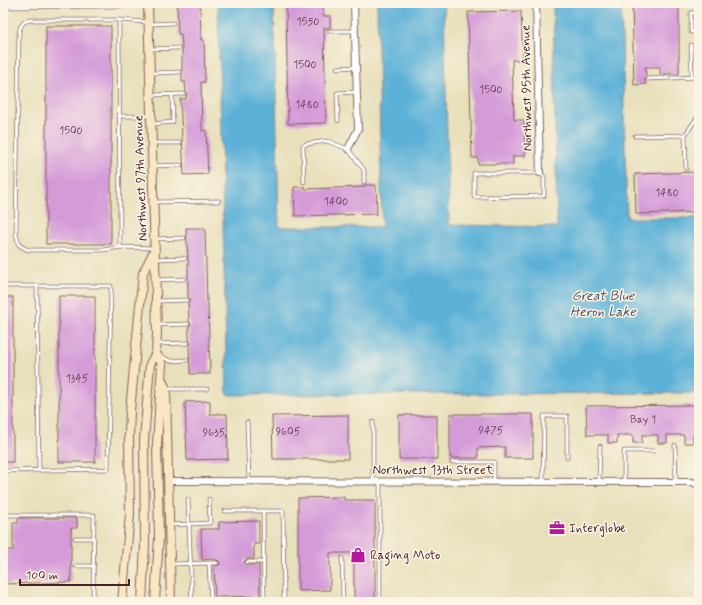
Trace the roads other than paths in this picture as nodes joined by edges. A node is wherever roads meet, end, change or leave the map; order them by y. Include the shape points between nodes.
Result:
1 (148, 3) edge
2 (354, 3) edge
3 (536, 3) edge
4 (89, 5) edge
5 (120, 6) dead end
6 (3, 7) edge
7 (699, 12) edge
8 (119, 20) junction
9 (148, 23) junction
10 (174, 23) dead end
11 (329, 31) dead end
12 (355, 31) junction
13 (699, 32) edge
14 (691, 45) dead end
15 (179, 48) dead end
16 (149, 49) junction
17 (356, 67) junction
18 (337, 68) dead end
19 (179, 72) dead end
20 (150, 73) junction
21 (692, 78) junction
22 (699, 78) edge
23 (647, 79) dead end
24 (357, 92) junction
25 (184, 94) dead end
26 (150, 95) junction
27 (172, 95) junction
28 (699, 115) edge
29 (119, 116) junction
30 (151, 120) junction
31 (338, 121) dead end
32 (686, 135) junction
33 (635, 136) dead end
34 (152, 143) junction
35 (180, 143) dead end
36 (348, 149) junction
37 (181, 165) dead end
38 (153, 166) junction
39 (686, 169) dead end
40 (540, 173) junction
41 (304, 182) dead end
42 (364, 182) dead end
43 (219, 200) dead end
44 (154, 202) junction
45 (184, 238) dead end
46 (154, 239) junction
47 (120, 247) junction
48 (155, 248) junction
49 (185, 258) dead end
50 (155, 259) junction
51 (184, 279) dead end
52 (156, 280) junction
53 (3, 286) edge
54 (37, 286) junction
55 (187, 300) dead end
56 (156, 301) junction
57 (188, 324) dead end
58 (157, 325) junction
59 (188, 344) dead end
60 (156, 349) junction
61 (187, 360) dead end
62 (161, 377) junction
63 (166, 389) junction
64 (207, 389) dead end
65 (247, 422) dead end
66 (373, 422) dead end
67 (675, 445) dead end
68 (600, 446) dead end
69 (654, 451) dead end
70 (567, 458) dead end
71 (452, 462) dead end
72 (39, 470) junction
73 (3, 471) edge
74 (169, 481) junction
75 (248, 481) junction
76 (377, 481) junction
77 (494, 482) junction
78 (543, 482) junction
79 (599, 482) junction
80 (624, 482) junction
81 (676, 482) junction
82 (699, 482) edge
83 (188, 499) dead end
84 (209, 499) dead end
85 (225, 511) dead end
86 (263, 511) junction
87 (3, 515) edge
88 (170, 525) junction
89 (190, 525) junction
90 (75, 538) dead end
91 (94, 538) junction
92 (342, 558) dead end
93 (247, 562) dead end
94 (264, 562) junction
95 (191, 563) junction
96 (209, 563) junction
97 (217, 563) dead end
98 (171, 564) junction
99 (75, 566) dead end
100 (93, 566) junction
101 (3, 601) edge
102 (122, 601) edge
103 (142, 602) edge
104 (155, 602) edge
105 (171, 602) edge
106 (192, 602) edge
107 (211, 602) edge
108 (264, 602) edge
109 (284, 602) edge
110 (343, 602) edge
111 (380, 602) edge

1 - 9 street, Northwest 97th Avenue
2 - 12 street
3 - 40 street, Northwest 95th Avenue
4 - 5 lane
4 - 6 lane
7 - 13 lane via 691,12 691,32
8 - 9 lane
8 - 29 lane
8 - 47 lane via 27,20 21,25 16,234 19,245 30,250 104,250
9 - 10 lane
9 - 16 street, Northwest 97th Avenue
11 - 12 lane
12 - 17 street
14 - 21 lane
15 - 16 lane
16 - 20 street, Northwest 97th Avenue
17 - 18 lane
17 - 24 street
19 - 20 lane
20 - 26 street, Northwest 97th Avenue
21 - 22 lane
21 - 23 lane
24 - 31 lane via 337,92
24 - 36 street via 358,129
25 - 27 lane
26 - 27 lane
26 - 30 street, Northwest 97th Avenue
27 - 30 lane via 173,122
28 - 32 lane
29 - 30 lane
29 - 47 lane
30 - 34 street, Northwest 97th Avenue
32 - 33 lane
32 - 39 lane
34 - 35 lane
34 - 38 street, Northwest 97th Avenue
36 - 41 lane via 327,141 303,146
36 - 42 lane via 364,170
37 - 38 lane
38 - 44 street, Northwest 97th Avenue
40 - 40 lane via 474,173 474,197 544,196 544,177
43 - 44 lane
44 - 46 street, Northwest 97th Avenue
45 - 46 lane
46 - 48 street, Northwest 97th Avenue
47 - 48 lane
48 - 50 street, Northwest 97th Avenue
48 - 102 street via 143,273 129,435 130,520
49 - 50 lane
50 - 52 street, Northwest 97th Avenue
51 - 52 lane
52 - 56 street, Northwest 97th Avenue
53 - 54 lane
54 - 72 lane
54 - 72 lane via 111,286 108,469
55 - 56 lane
56 - 58 street, Northwest 97th Avenue
57 - 58 lane
58 - 60 street, Northwest 97th Avenue
59 - 60 lane
60 - 61 lane via 170,361
60 - 62 street, Northwest 97th Avenue via 162,364
60 - 103 street, Northwest 97th Avenue via 150,364 144,440 146,545
62 - 63 street
62 - 104 street, Northwest 97th Avenue via 157,445 158,550
63 - 64 lane
63 - 74 street
65 - 75 lane
66 - 76 lane
67 - 81 lane
68 - 79 lane
69 - 80 lane via 624,451
70 - 78 lane via 567,416 544,416
71 - 77 lane via 494,462
72 - 73 lane
74 - 75 street, Northwest 13th Street
74 - 88 street
75 - 76 street, Northwest 13th Street
76 - 77 street, Northwest 13th Street
76 - 111 lane
77 - 78 street, Northwest 13th Street
78 - 79 street, Northwest 13th Street
79 - 80 street, Northwest 13th Street
80 - 81 street, Northwest 13th Street
81 - 82 street, Northwest 13th Street
83 - 89 lane
84 - 89 lane via 210,523
85 - 86 lane
86 - 94 lane
86 - 109 lane via 284,511
87 - 91 lane via 94,515
88 - 89 lane
88 - 98 street
89 - 95 lane
90 - 91 lane
91 - 100 lane
92 - 110 lane
93 - 94 lane
94 - 108 lane
95 - 96 lane
95 - 98 lane
95 - 106 lane
96 - 97 lane
96 - 107 lane
98 - 105 street
99 - 100 lane
100 - 101 lane via 93,601

